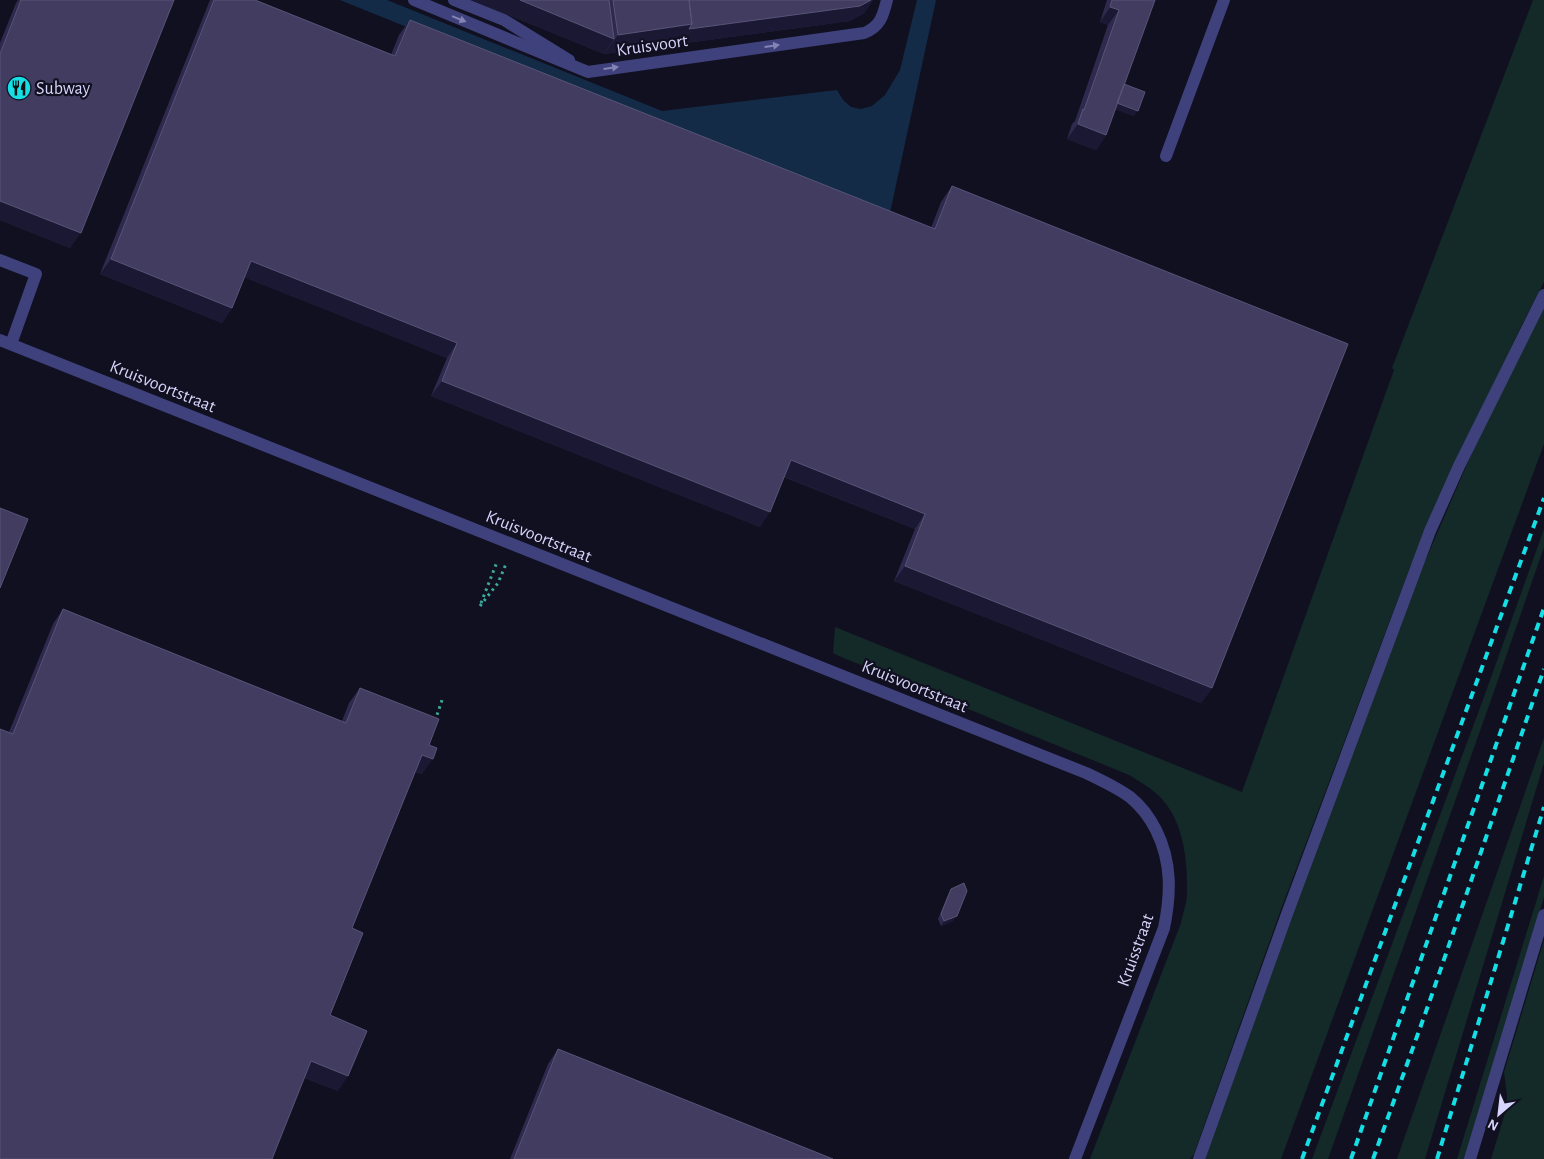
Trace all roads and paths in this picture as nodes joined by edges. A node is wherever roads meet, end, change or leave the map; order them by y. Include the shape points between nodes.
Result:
1 (414, 0) edge
2 (454, 0) edge
3 (887, 0) edge
4 (1224, 0) edge
5 (588, 72) junction
6 (1166, 156) dead end
7 (0, 260) edge
8 (1544, 296) edge
9 (5, 342) edge
10 (510, 543) junction
11 (442, 700) dead end
12 (434, 725) edge
13 (1065, 764) joint
14 (1544, 915) edge
15 (1074, 1159) edge
16 (1198, 1159) edge
17 (1470, 1159) edge

1 -> 5 street
2 - 5 street via 504,20
5 -> 3 street, Kruisvoort via 864,33 879,23
4 - 6 street
7 - 9 street via 36,274
8 - 16 street via 1430,531
9 - 10 street, Kruisvoortstraat
10 - 10 path via 480,606 498,583
10 - 13 street, Kruisvoortstraat
11 - 12 path
13 - 15 street, Kruisstraat via 1110,784 1132,798 1149,817 1166,854 1170,884 1164,928
14 - 17 street

